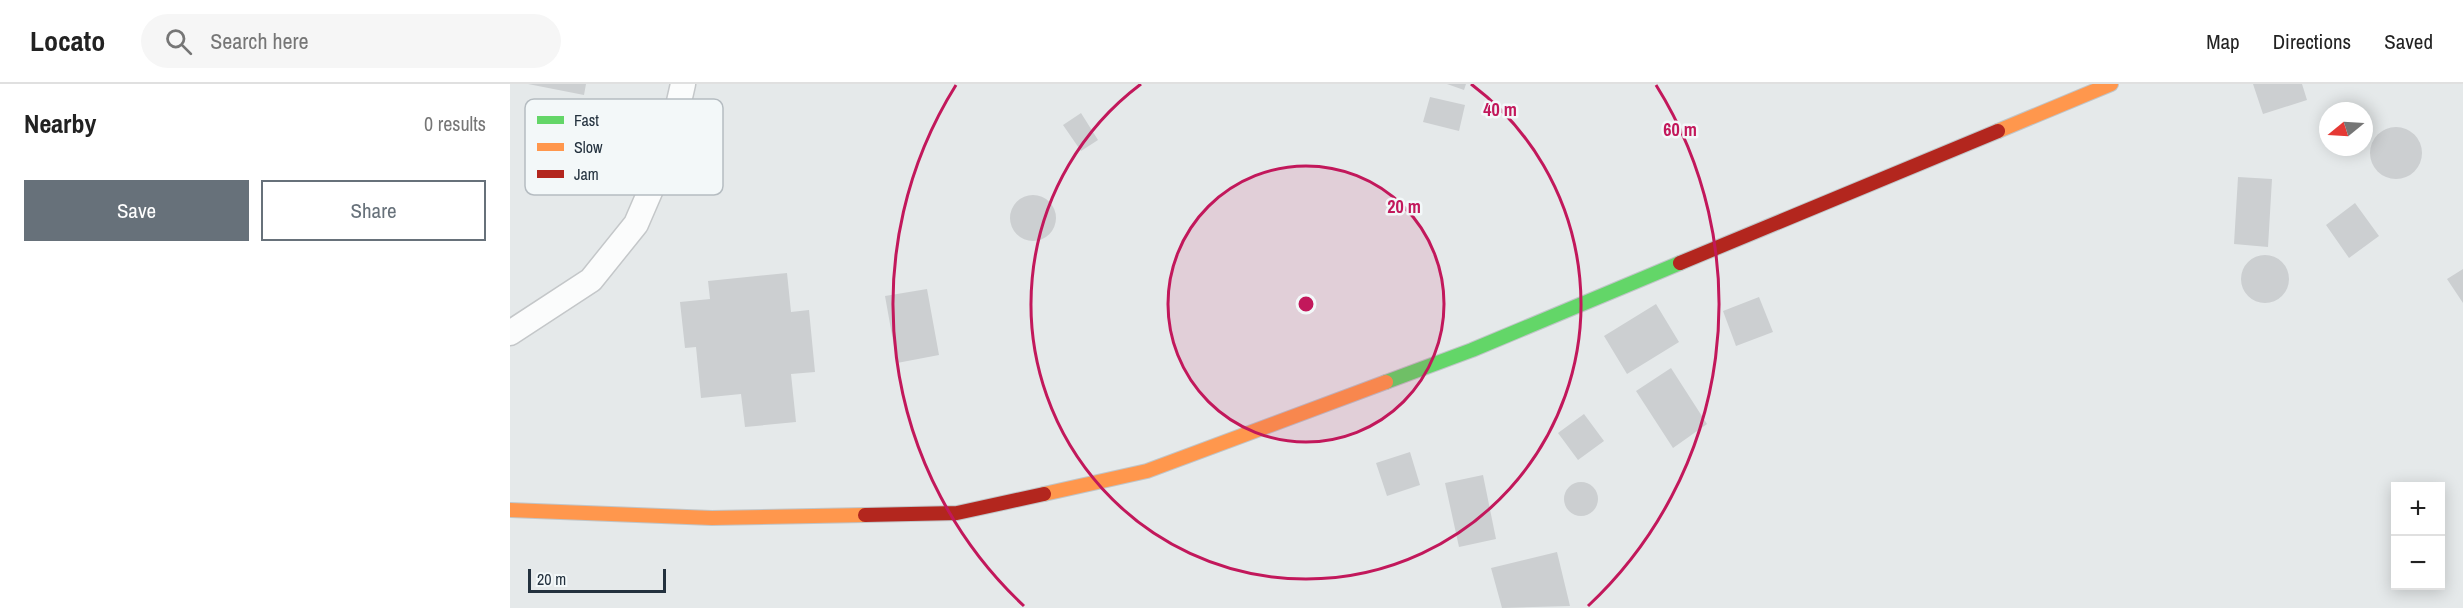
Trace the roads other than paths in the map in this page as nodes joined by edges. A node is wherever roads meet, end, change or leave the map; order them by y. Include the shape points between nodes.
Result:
1 (683, 84) edge
2 (2111, 84) edge
3 (680, 99) edge
4 (649, 195) edge
5 (510, 333) edge
6 (510, 510) edge

1 - 3 lane
2 - 6 street via 1472,350 1148,471 957,513 712,518
4 - 5 lane via 636,224 591,280

